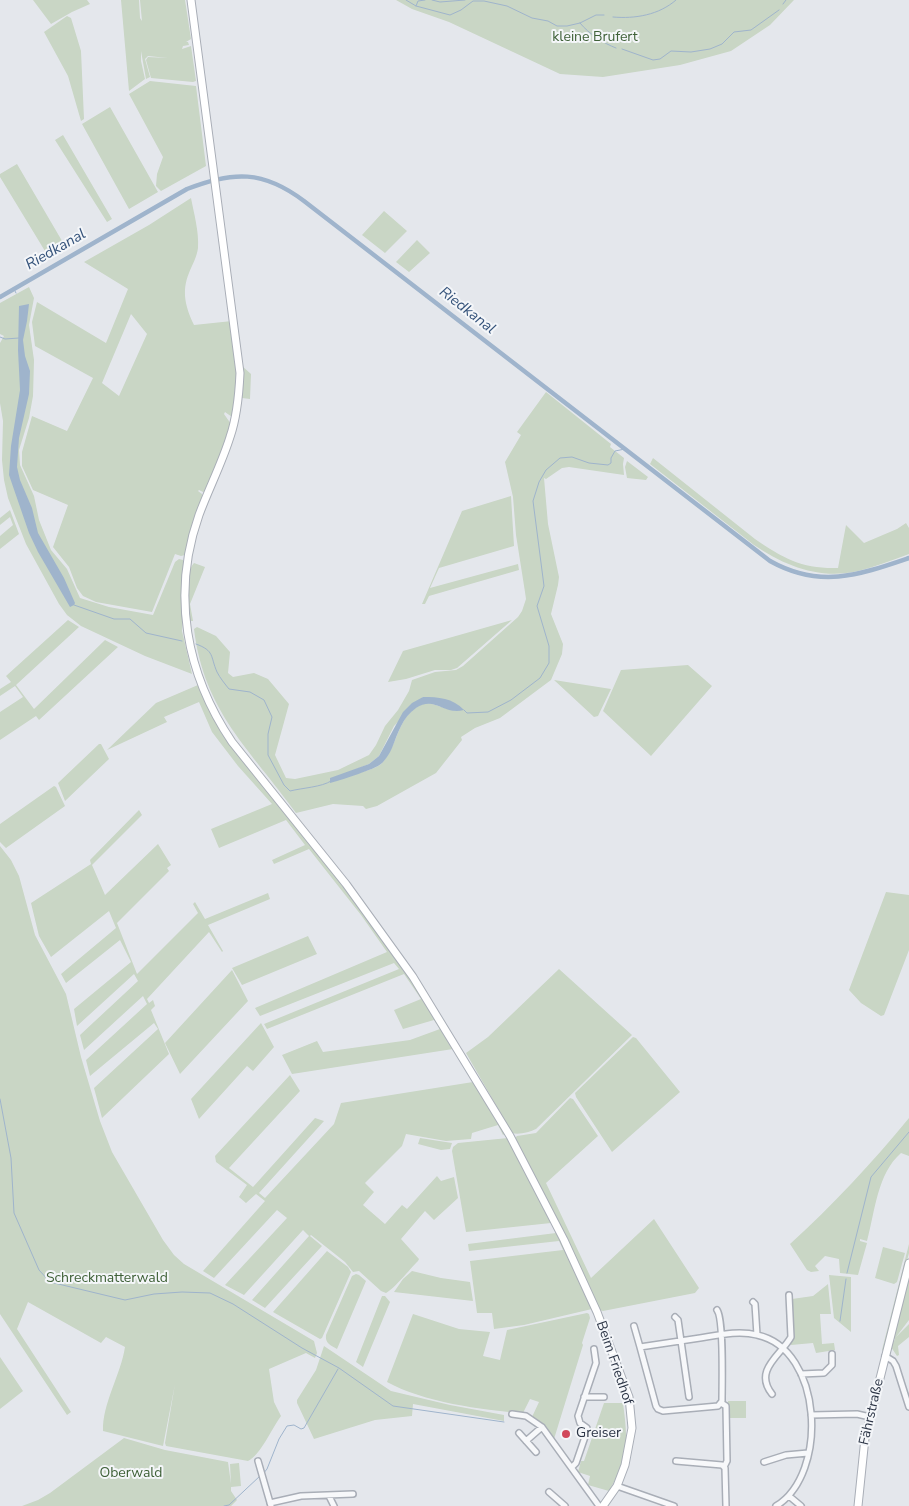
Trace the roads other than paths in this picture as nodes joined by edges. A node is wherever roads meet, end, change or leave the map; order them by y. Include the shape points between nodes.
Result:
1 (191, 0) edge
2 (909, 1263) edge
3 (789, 1295) dead end
4 (753, 1302) dead end
5 (717, 1310) dead end
6 (675, 1316) dead end
7 (634, 1326) dead end
8 (758, 1334) junction
9 (720, 1335) junction
10 (682, 1341) junction
11 (640, 1347) junction
12 (782, 1348) junction
13 (594, 1349) dead end
14 (832, 1354) dead end
15 (885, 1356) junction
16 (801, 1374) junction
17 (772, 1394) dead end
18 (584, 1397) junction
19 (604, 1397) dead end
20 (689, 1397) dead end
21 (722, 1403) junction
22 (909, 1407) edge
23 (512, 1414) dead end
24 (811, 1415) junction
25 (870, 1417) junction
26 (542, 1426) junction
27 (519, 1433) dead end
28 (526, 1441) junction
29 (536, 1452) dead end
30 (808, 1453) junction
31 (676, 1461) dead end
32 (258, 1462) dead end
33 (764, 1462) dead end
34 (572, 1467) junction
35 (724, 1467) junction
36 (617, 1486) junction
37 (549, 1492) dead end
38 (354, 1494) dead end
39 (329, 1496) junction
40 (789, 1496) junction
41 (271, 1504) edge
42 (656, 1504) edge
43 (334, 1506) edge
44 (565, 1506) edge
45 (601, 1506) edge
46 (674, 1506) edge
47 (726, 1506) edge
48 (776, 1506) edge
49 (800, 1506) edge
50 (858, 1506) edge

1 - 36 main road, Beim Friedhof via 238,344 240,383 231,436 199,516 188,559 186,625 196,671 218,721 232,742 369,914 413,977 530,1173 593,1303 629,1397 631,1434
2 - 15 main road, Fährstraße
3 - 12 street via 791,1336
4 - 8 street
5 - 9 street via 720,1314
6 - 10 street
7 - 11 street
8 - 9 street
8 - 12 street
9 - 10 street
9 - 21 street
10 - 11 street
10 - 20 street
11 - 21 street via 658,1409 666,1411
12 - 16 street via 789,1353
12 - 17 street via 771,1361 766,1376
13 - 18 street via 596,1363
14 - 16 street via 832,1365 824,1373
15 - 22 street via 896,1366
15 - 25 main road, Fährstraße
16 - 24 street
18 - 19 street
18 - 34 street via 578,1416 580,1423 587,1428 576,1464
21 - 35 street via 726,1406 727,1462
23 - 26 street, Beim Friedhof via 526,1416
24 - 25 street via 856,1414
24 - 30 street
25 - 50 main road, Fährstraße via 862,1454
26 - 28 street
26 - 34 street, Beim Friedhof
27 - 28 street
28 - 29 street
30 - 33 street
30 - 40 street via 800,1480
31 - 35 street
32 - 41 street
34 - 45 street, Beim Friedhof
35 - 47 street
36 - 42 street
36 - 45 main road, Beim Friedhof
37 - 44 street
38 - 39 street
39 - 41 street via 301,1496
39 - 43 street
40 - 48 street
40 - 49 street
42 - 46 street

